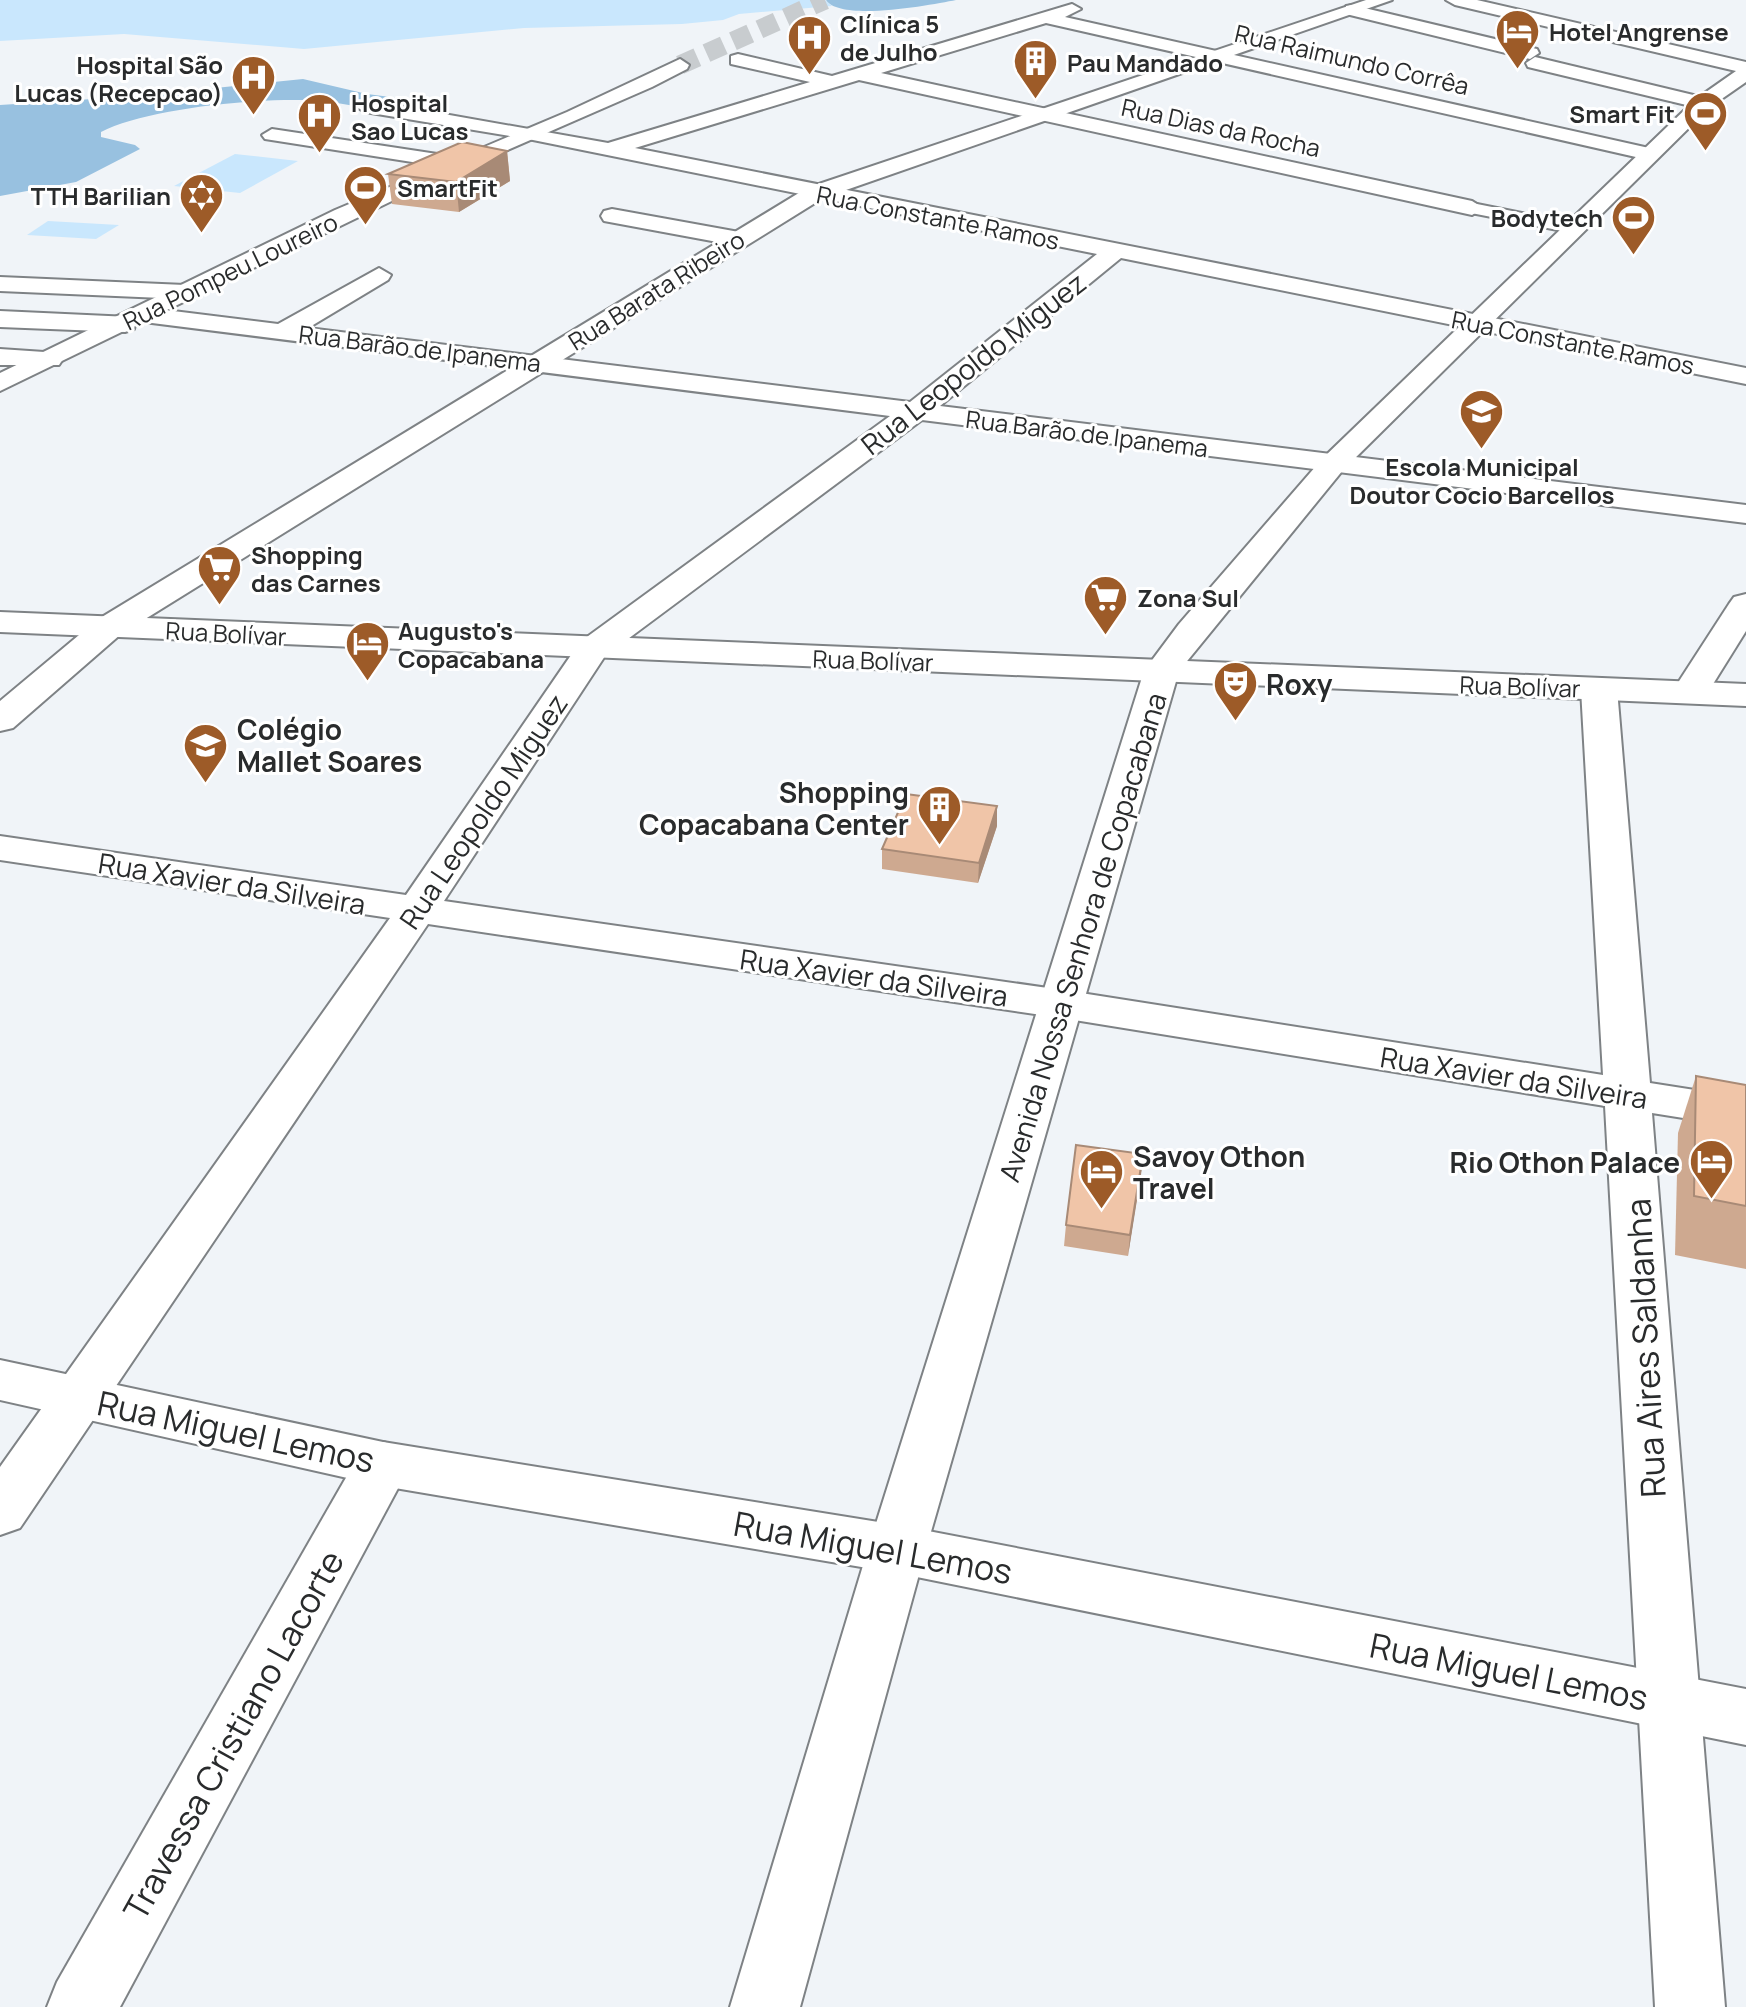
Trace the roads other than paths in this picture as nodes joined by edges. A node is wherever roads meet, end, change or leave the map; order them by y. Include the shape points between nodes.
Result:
1 (1383, 0) edge
2 (1455, 0) edge
3 (1094, 3) dead end
4 (1352, 10) junction
5 (1044, 17) junction
6 (1218, 55) junction
7 (738, 60) dead end
8 (680, 65) tunnel mouth
9 (1746, 70) edge
10 (859, 74) junction
11 (833, 82) junction
12 (1703, 103) junction
13 (365, 106) dead end
14 (1039, 115) junction
15 (528, 133) junction
16 (272, 135) dead end
17 (607, 150) junction
18 (1649, 154) junction
19 (457, 163) junction
20 (815, 193) junction
21 (1472, 208) joint
22 (612, 216) dead end
23 (1573, 228) junction
24 (739, 239) junction
25 (1114, 252) junction
26 (379, 275) dead end
27 (0, 284) edge
28 (188, 292) junction
29 (0, 319) edge
30 (133, 319) junction
31 (1480, 323) junction
32 (283, 332) junction
33 (0, 357) edge
34 (50, 359) junction
35 (540, 363) junction
36 (1746, 376) edge
37 (0, 383) edge
38 (916, 411) junction
39 (1333, 464) junction
40 (1746, 514) edge
41 (1746, 604) edge
42 (0, 622) edge
43 (109, 627) junction
44 (592, 649) junction
45 (1162, 671) junction
46 (1599, 689) junction
47 (1690, 692) junction
48 (1746, 695) edge
49 (0, 720) edge
50 (0, 848) edge
51 (416, 911) junction
52 (1062, 1004) junction
53 (1630, 1096) junction
54 (1746, 1113) edge
55 (0, 1380) edge
56 (81, 1398) junction
57 (383, 1464) junction
58 (0, 1512) edge
59 (897, 1549) junction
60 (1666, 1702) junction
61 (1746, 1717) edge
62 (82, 2007) edge
63 (765, 2007) edge
64 (1690, 2007) edge

1 - 4 street, Rua Barata Ribeiro
2 - 9 street
3 - 5 street
4 - 6 street, Rua Barata Ribeiro
4 - 12 street
5 - 6 street, Rua Raimundo Corrêa
5 - 10 street
6 - 14 street, Rua Barata Ribeiro
6 - 18 street, Rua Raimundo Corrêa
7 - 11 street
8 - 15 street, Rua Pompeu Loureiro via 611,102
9 - 12 street, Avenida Nossa Senhora de Copacabana
10 - 11 street
10 - 14 street, Rua Dias da Rocha
11 - 17 street
12 - 18 street, Avenida Nossa Senhora de Copacabana
13 - 15 street, Rua Constante Ramos
14 - 20 street, Rua Barata Ribeiro
14 - 21 street, Rua Dias da Rocha
15 - 17 street, Rua Constante Ramos
15 - 19 street, Rua Pompeu Loureiro
16 - 19 street
17 - 20 street, Rua Constante Ramos
18 - 23 street, Avenida Nossa Senhora de Copacabana
19 - 28 street, Rua Pompeu Loureiro
20 - 24 street, Rua Barata Ribeiro
20 - 25 street, Rua Constante Ramos
21 - 23 street, Rua Dias da Rocha
22 - 24 street
23 - 31 street, Avenida Nossa Senhora de Copacabana
24 - 35 street, Rua Barata Ribeiro
25 - 31 street, Rua Constante Ramos
25 - 38 street, Rua Leopoldo Miguez
26 - 32 street
27 - 28 street
28 - 30 street, Rua Pompeu Loureiro
29 - 30 street, Rua Barão de Ipanema
30 - 32 street, Rua Barão de Ipanema
30 - 34 street, Rua Pompeu Loureiro
31 - 36 street, Rua Constante Ramos
31 - 39 street, Avenida Nossa Senhora de Copacabana
32 - 35 street, Rua Barão de Ipanema
33 - 34 street
34 - 37 street, Rua Pompeu Loureiro
35 - 38 street, Rua Barão de Ipanema
35 - 43 street, Rua Barata Ribeiro
38 - 39 street, Rua Barão de Ipanema
38 - 44 street, Rua Leopoldo Miguez
39 - 40 street, Rua Barão de Ipanema
39 - 45 street, Avenida Nossa Senhora de Copacabana
41 - 47 street
42 - 43 street, Rua Bolívar
43 - 44 street, Rua Bolívar
43 - 49 street, Rua Barata Ribeiro
44 - 45 street, Rua Bolívar
44 - 51 street, Rua Leopoldo Miguez
45 - 46 street, Rua Bolívar
45 - 52 street, Avenida Nossa Senhora de Copacabana
46 - 47 street, Rua Bolívar
46 - 53 street, Rua Aires Saldanha
47 - 48 street, Rua Bolívar
50 - 51 street, Rua Xavier da Silveira
51 - 52 street, Rua Xavier da Silveira
51 - 56 street, Rua Leopoldo Miguez
52 - 53 street, Rua Xavier da Silveira
52 - 59 street, Avenida Nossa Senhora de Copacabana
53 - 54 street, Rua Xavier da Silveira
53 - 60 street, Rua Aires Saldanha
55 - 56 street, Rua Miguel Lemos
56 - 57 street, Rua Miguel Lemos
56 - 58 street, Rua Leopoldo Miguez
57 - 59 street, Rua Miguel Lemos
57 - 62 street, Travessa Cristiano Lacorte
59 - 60 street, Rua Miguel Lemos
59 - 63 street, Avenida Nossa Senhora de Copacabana
60 - 61 street, Rua Miguel Lemos
60 - 64 street, Rua Aires Saldanha

